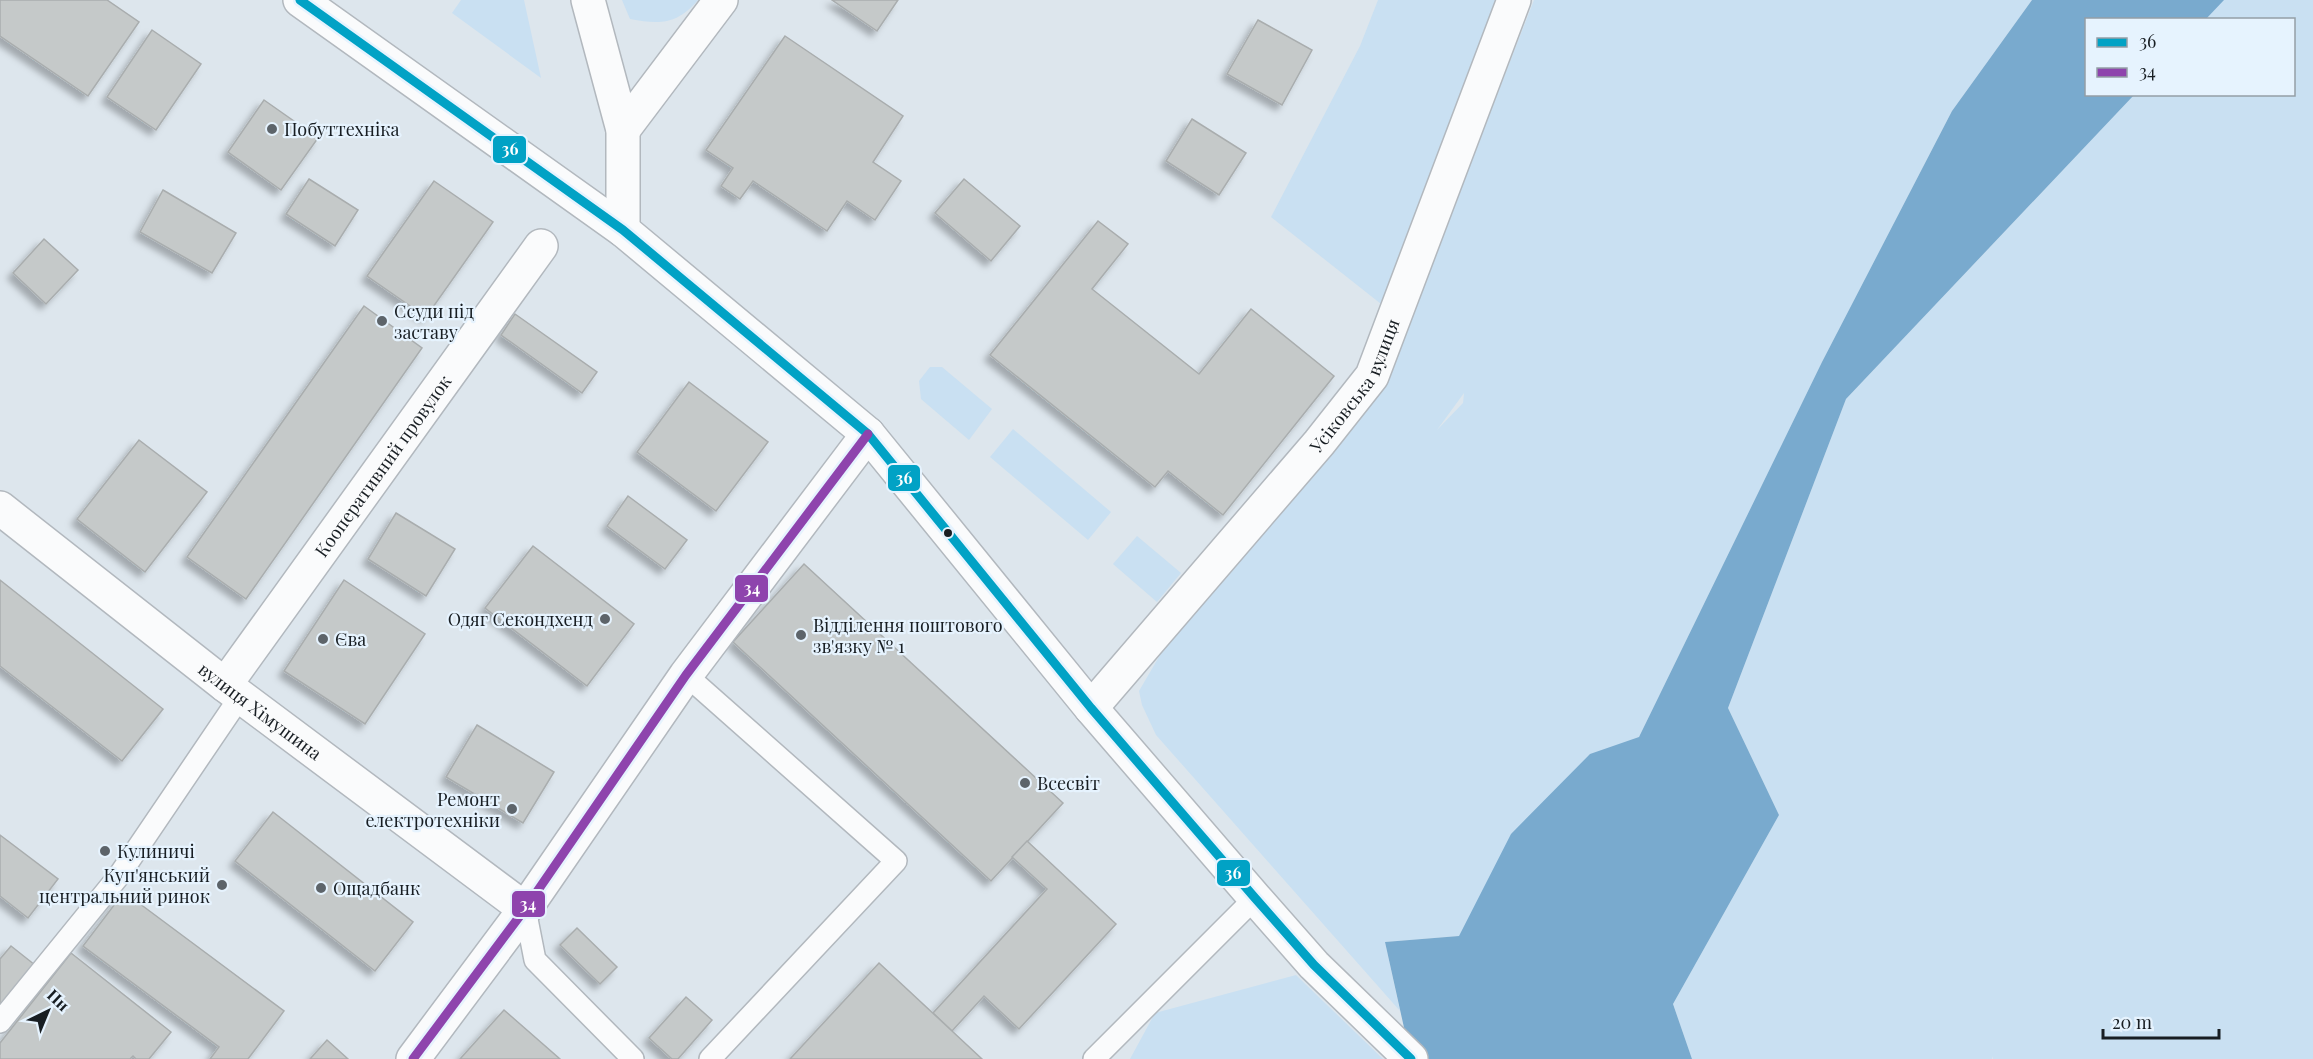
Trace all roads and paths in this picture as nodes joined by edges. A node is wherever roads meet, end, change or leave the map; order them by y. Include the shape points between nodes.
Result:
1 (300, 0) edge
2 (588, 0) edge
3 (721, 0) edge
4 (1514, 0) edge
5 (623, 130) junction
6 (623, 230) junction
7 (541, 246) dead end
8 (868, 434) junction
9 (0, 508) edge
10 (686, 675) junction
11 (233, 691) junction
12 (1091, 708) junction
13 (1255, 898) junction
14 (525, 909) junction
15 (0, 1022) edge
16 (413, 1059) edge
17 (633, 1059) edge
18 (710, 1059) edge
19 (1095, 1059) edge
20 (1411, 1059) edge

1 - 6 street
2 - 5 street
3 - 5 street
4 - 12 street, Усіковська вулиця via 1372,376
5 - 6 street
6 - 8 street
7 - 11 street, Кооперативний провулок
8 - 10 street
8 - 12 street
9 - 11 street, вулиця Хімушина
10 - 14 street
10 - 18 lane via 896,861
11 - 14 street, вулиця Хімушина
11 - 15 lane via 118,877
12 - 13 street
13 - 19 lane
13 - 20 street via 1314,965
14 - 16 street
14 - 17 lane via 535,960

